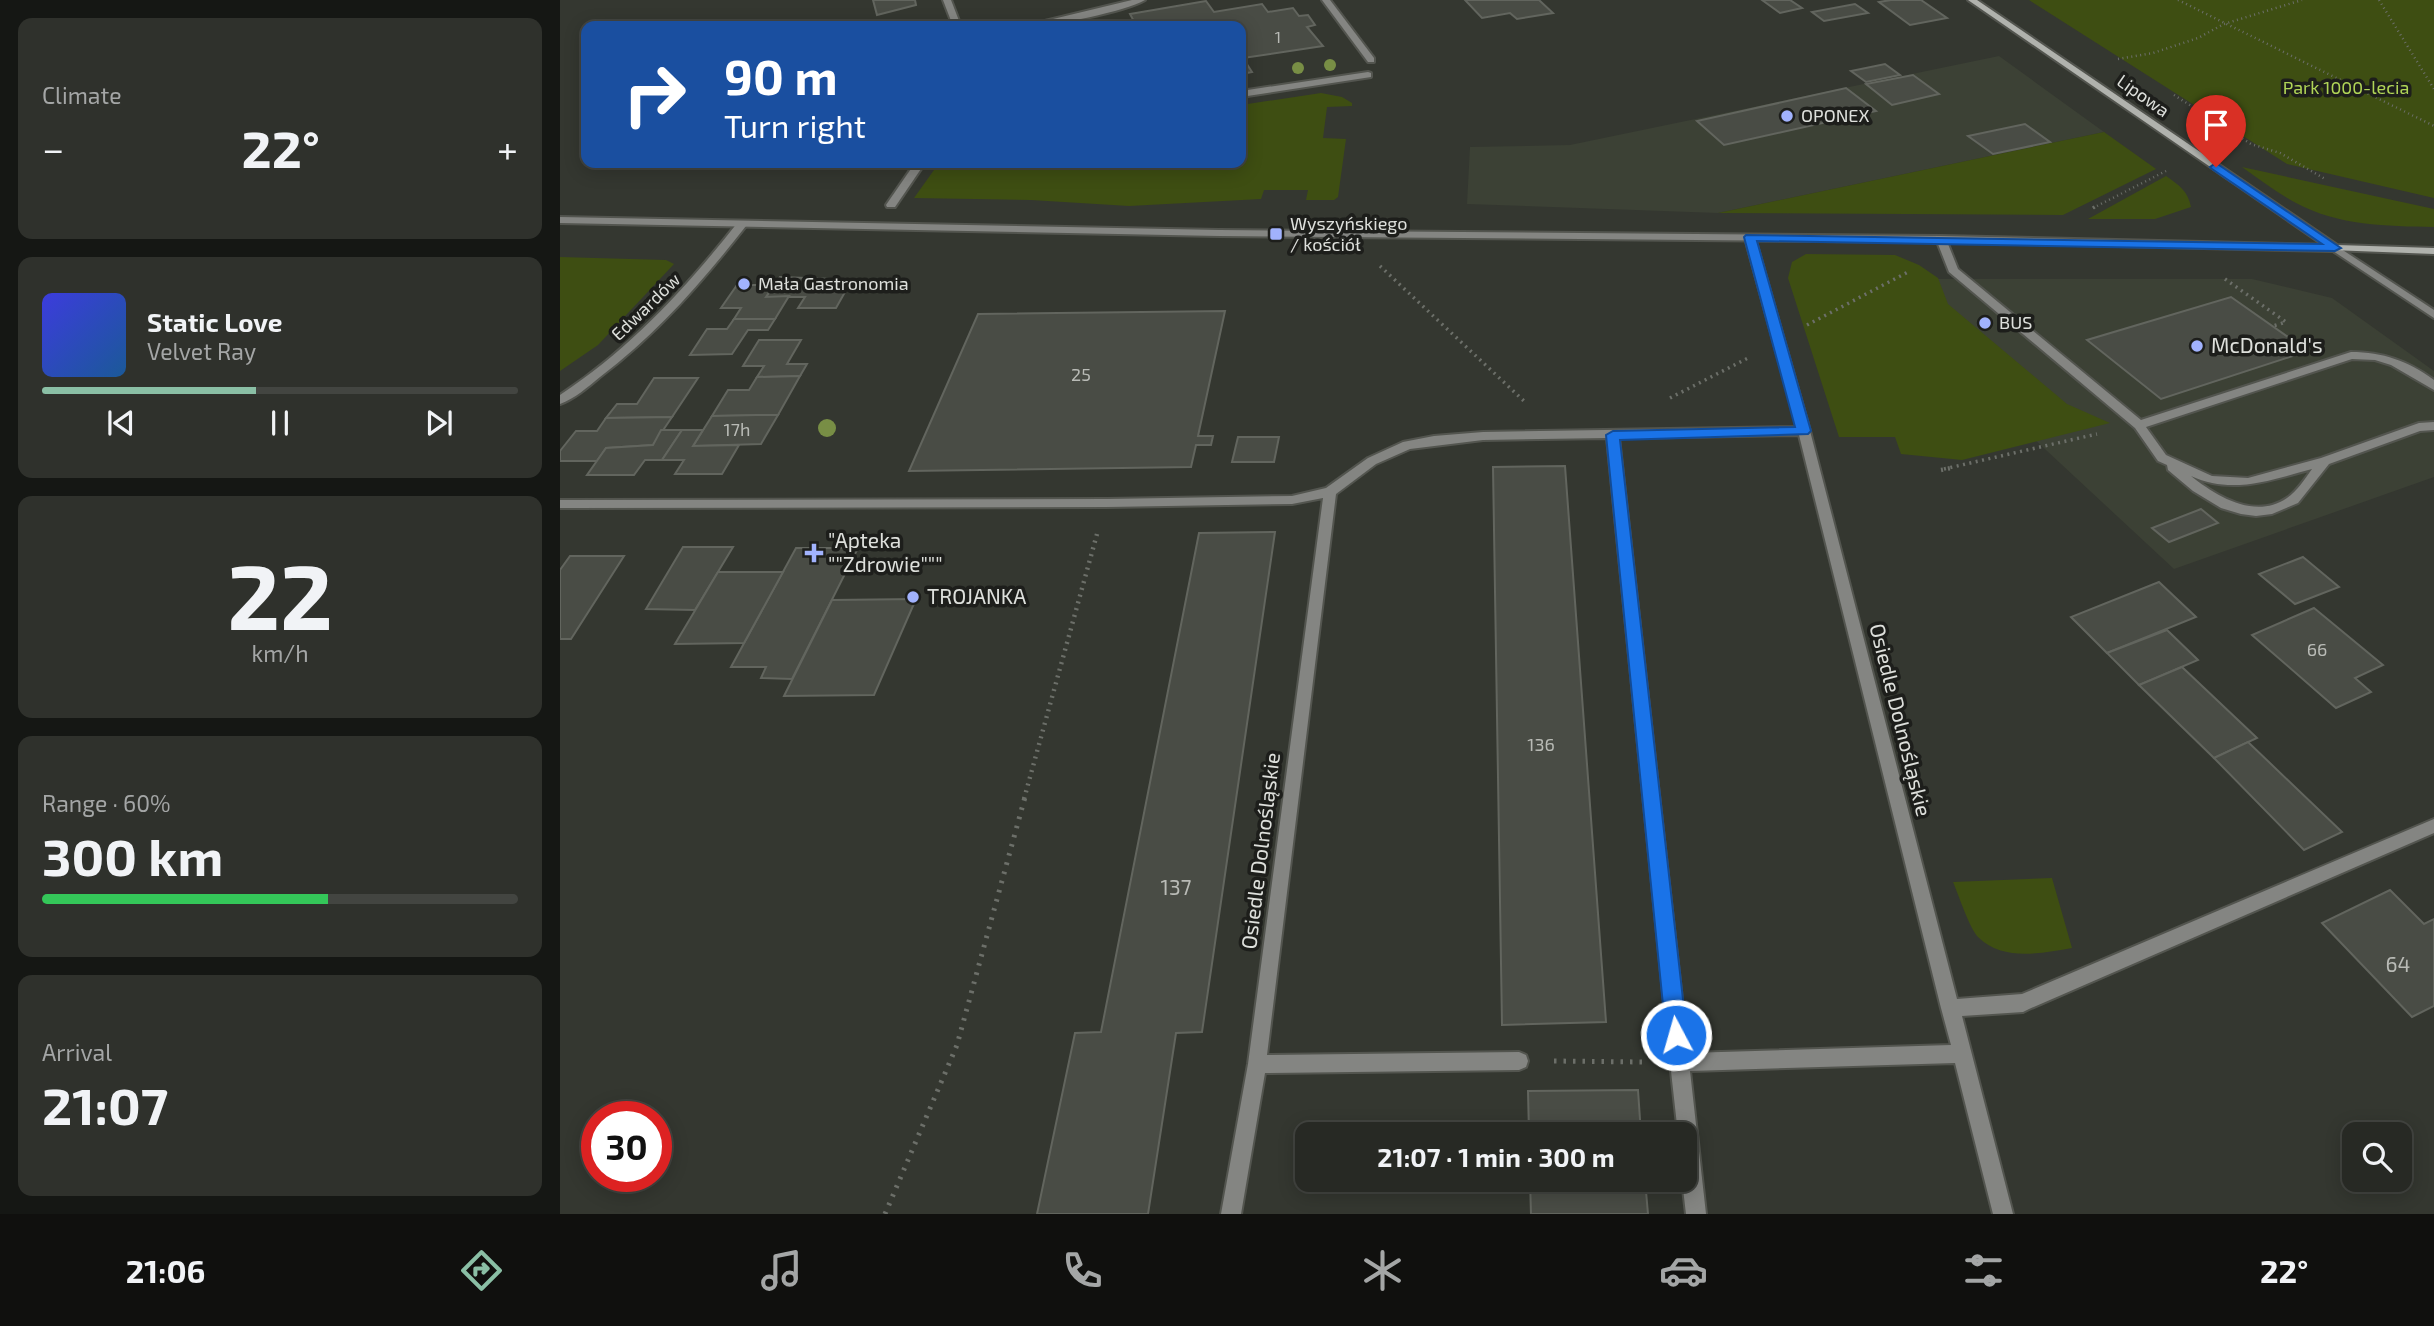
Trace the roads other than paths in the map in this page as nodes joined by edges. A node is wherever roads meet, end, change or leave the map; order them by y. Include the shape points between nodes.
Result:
1 (947, 0) edge
2 (1141, 0) edge
3 (1326, 0) edge
4 (1972, 0) edge
5 (955, 21) edge
6 (1054, 21) edge
7 (1371, 60) dead end
8 (1368, 75) dead end
9 (1246, 93) edge
10 (917, 168) edge
11 (891, 205) dead end
12 (560, 220) edge
13 (742, 224) junction
14 (1750, 237) junction
15 (1941, 239) junction
16 (2335, 248) junction
17 (2434, 251) edge
18 (2434, 315) edge
19 (2434, 386) edge
20 (560, 400) edge
21 (2139, 425) junction
22 (2434, 426) edge
23 (1804, 431) junction
24 (1613, 435) junction
25 (2162, 458) junction
26 (2325, 461) junction
27 (1330, 492) junction
28 (560, 504) edge
29 (2434, 827) edge
30 (1950, 1008) junction
31 (1961, 1055) junction
32 (1519, 1061) road end
33 (1679, 1062) junction
34 (1257, 1064) junction
35 (1231, 1214) edge
36 (1696, 1214) edge
37 (2003, 1214) edge

1 - 5 street
2 - 6 street
3 - 7 street
4 - 16 main road, Lipowa
8 - 9 street
10 - 11 street
12 - 13 street
13 - 14 street
13 - 20 street, Edwardów via 652,330
14 - 15 street
14 - 23 street, Osiedle Dolnośląskie
15 - 16 street
15 - 21 street via 1952,270
16 - 17 main road
16 - 18 street, Lipowa
19 - 21 street via 2412,368 2386,357 2351,356
21 - 25 street
22 - 26 street via 2419,427
23 - 24 street
23 - 30 street, Osiedle Dolnośląskie
24 - 27 street via 1483,436 1407,445 1372,461
24 - 33 street
25 - 26 street via 2210,480 2248,482
25 - 26 street via 2202,494 2231,508 2264,511 2292,502
27 - 28 street via 1292,500 1107,503
27 - 34 street, Osiedle Dolnośląskie
29 - 30 street via 2023,1003
30 - 31 street, Osiedle Dolnośląskie
31 - 33 street
31 - 37 street, Osiedle Dolnośląskie
32 - 34 street
33 - 36 street
34 - 35 street, Osiedle Dolnośląskie

